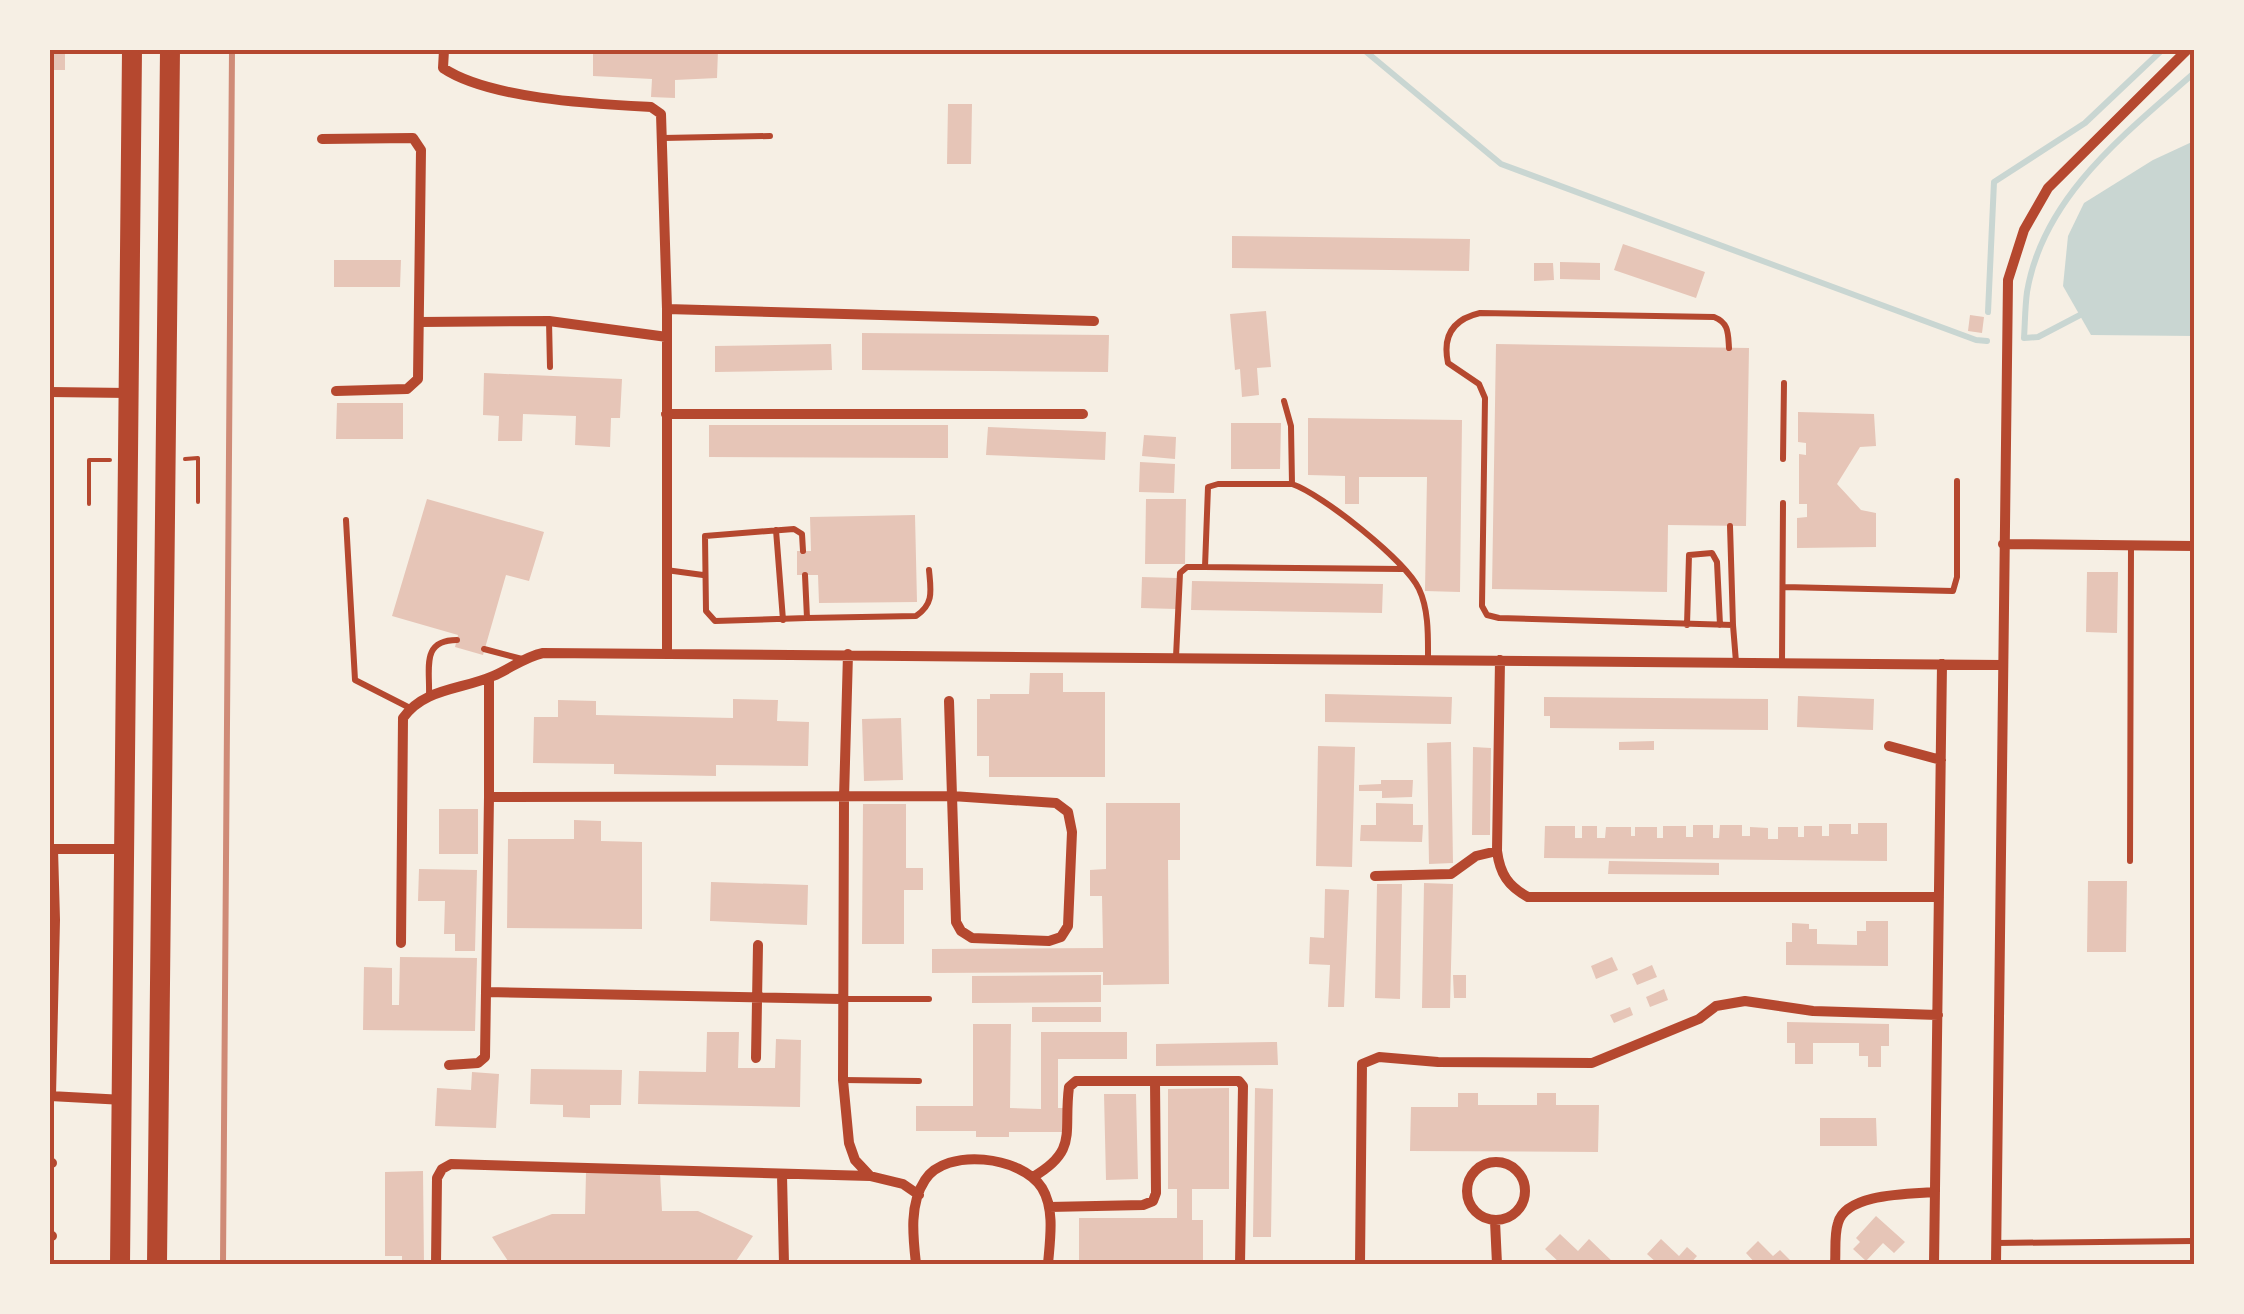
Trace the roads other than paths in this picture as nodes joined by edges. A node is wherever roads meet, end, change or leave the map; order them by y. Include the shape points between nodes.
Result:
1 (132, 50) edge
2 (170, 50) edge
3 (444, 50) edge
4 (2187, 50) edge
5 (770, 136) dead end
6 (663, 138) junction
7 (322, 139) dead end
8 (667, 309) junction
9 (1094, 320) dead end
10 (420, 322) junction
11 (549, 322) junction
12 (666, 337) junction
13 (1730, 348) dead end
14 (550, 367) dead end
15 (1784, 383) dead end
16 (336, 391) dead end
17 (50, 392) edge
18 (128, 393) junction
19 (1284, 401) dead end
20 (666, 414) junction
21 (1083, 414) dead end
22 (1783, 459) dead end
23 (1957, 481) dead end
24 (1292, 484) junction
25 (1783, 503) dead end
26 (346, 520) dead end
27 (1730, 526) dead end
28 (776, 530) junction
29 (2004, 544) junction
30 (2131, 546) junction
31 (2194, 546) edge
32 (803, 551) dead end
33 (1206, 567) junction
34 (1403, 568) junction
35 (666, 570) junction
36 (929, 570) dead end
37 (703, 575) junction
38 (804, 575) dead end
39 (1784, 587) junction
40 (808, 618) junction
41 (783, 620) junction
42 (1687, 625) junction
43 (1733, 625) junction
44 (1720, 626) junction
45 (457, 640) dead end
46 (484, 649) dead end
47 (667, 653) junction
48 (848, 654) junction
49 (1176, 657) junction
50 (523, 660) junction
51 (1428, 660) junction
52 (1500, 660) junction
53 (1736, 662) junction
54 (1782, 663) junction
55 (1942, 664) junction
56 (2002, 664) junction
57 (489, 678) junction
58 (429, 695) junction
59 (949, 701) dead end
60 (410, 708) junction
61 (1889, 746) dead end
62 (1941, 760) junction
63 (952, 796) junction
64 (489, 797) junction
65 (844, 798) junction
66 (52, 849) edge
67 (124, 849) junction
68 (1497, 851) junction
69 (2130, 862) dead end
70 (1375, 876) dead end
71 (1939, 897) junction
72 (52, 920) edge
73 (401, 944) dead end
74 (758, 945) dead end
75 (486, 992) junction
76 (51, 994) edge
77 (758, 996) junction
78 (842, 999) junction
79 (929, 999) dead end
80 (1938, 1016) junction
81 (756, 1058) dead end
82 (449, 1065) dead end
83 (843, 1080) junction
84 (919, 1081) dead end
85 (1155, 1081) junction
86 (51, 1096) edge
87 (124, 1100) junction
88 (782, 1175) junction
89 (870, 1176) junction
90 (1033, 1177) junction
91 (1935, 1192) junction
92 (919, 1195) junction
93 (1049, 1207) junction
94 (1494, 1220) junction
95 (2194, 1241) edge
96 (1996, 1243) junction
97 (120, 1264) edge
98 (157, 1264) edge
99 (436, 1264) edge
100 (784, 1264) edge
101 (916, 1264) edge
102 (1048, 1264) edge
103 (1240, 1264) edge
104 (1360, 1264) edge
105 (1497, 1264) edge
106 (1836, 1264) edge
107 (1934, 1264) edge
108 (1996, 1264) edge

1 - 18 highway
2 - 98 highway
3 - 6 street via 443,68 460,78 550,100 655,108
4 - 29 street via 2068,165 2024,230 2008,280
5 - 6 lane
6 - 8 street
7 - 10 street via 412,138 420,144
8 - 9 street
8 - 12 street
10 - 11 street
10 - 16 street via 420,374 412,386
11 - 12 street
11 - 14 lane
12 - 20 street
13 - 42 lane via 1728,329 1714,316 1480,313 1459,321 1447,336 1448,362 1479,384 1486,398 1484,611 1499,618
15 - 22 lane
17 - 18 street
18 - 67 highway
19 - 24 lane
20 - 21 street
20 - 35 street
23 - 39 lane via 1953,591
24 - 33 lane via 1208,487
24 - 34 lane via 1322,498
25 - 39 lane
26 - 60 lane via 355,680
27 - 43 lane
28 - 32 lane via 799,530
28 - 37 lane via 705,536
28 - 41 lane
29 - 30 street
29 - 56 street
30 - 31 street
30 - 69 lane
33 - 34 lane
33 - 49 lane via 1180,572
34 - 51 lane via 1420,591
35 - 37 lane
35 - 47 street
36 - 40 lane via 931,598 916,616
37 - 41 lane via 708,618
38 - 40 lane
39 - 54 lane
40 - 41 lane
42 - 44 lane
42 - 44 lane via 1689,555 1712,552
43 - 44 lane
43 - 53 lane
45 - 58 lane via 430,651
46 - 50 lane
47 - 48 street
47 - 50 street via 543,653
48 - 49 street
48 - 65 street
49 - 51 street
50 - 57 street
51 - 52 street
52 - 53 street
52 - 68 street
53 - 54 street
54 - 55 street
55 - 56 street
55 - 62 street
56 - 96 street
57 - 58 street
57 - 64 street
58 - 60 street
59 - 63 street
60 - 73 street via 402,718 400,756
61 - 62 street
62 - 71 street
63 - 63 street via 961,931 972,938 1061,936 1068,926 1072,832 1064,806
63 - 65 street
64 - 65 street
64 - 75 street
65 - 78 street
66 - 67 street
66 - 72 street
67 - 87 highway
68 - 70 street via 1451,874
68 - 71 street via 1502,875 1528,897
71 - 80 street
72 - 76 street
74 - 77 street
75 - 77 street
75 - 82 street via 483,1061
76 - 86 street
77 - 78 street
77 - 81 street
78 - 79 lane
78 - 83 street
80 - 91 street
80 - 104 street via 1745,1002 1716,1006 1592,1063 1372,1058 1362,1064
83 - 84 lane
83 - 89 street via 849,1143
85 - 90 street via 1072,1084 1066,1146
85 - 93 street via 1153,1201
85 - 103 street via 1242,1083
86 - 87 street
87 - 97 highway
88 - 89 street
88 - 99 street via 451,1164 437,1178
88 - 100 street
89 - 92 street
90 - 92 street via 986,1158 956,1162 934,1170
90 - 93 street
91 - 106 street via 1850,1206 1837,1224
91 - 107 street
92 - 101 street via 913,1215
93 - 102 street
94 - 94 street via 1477,1214 1467,1188 1482,1165 1501,1162 1524,1179 1525,1199 1514,1215
94 - 105 street
95 - 96 lane
96 - 108 street

